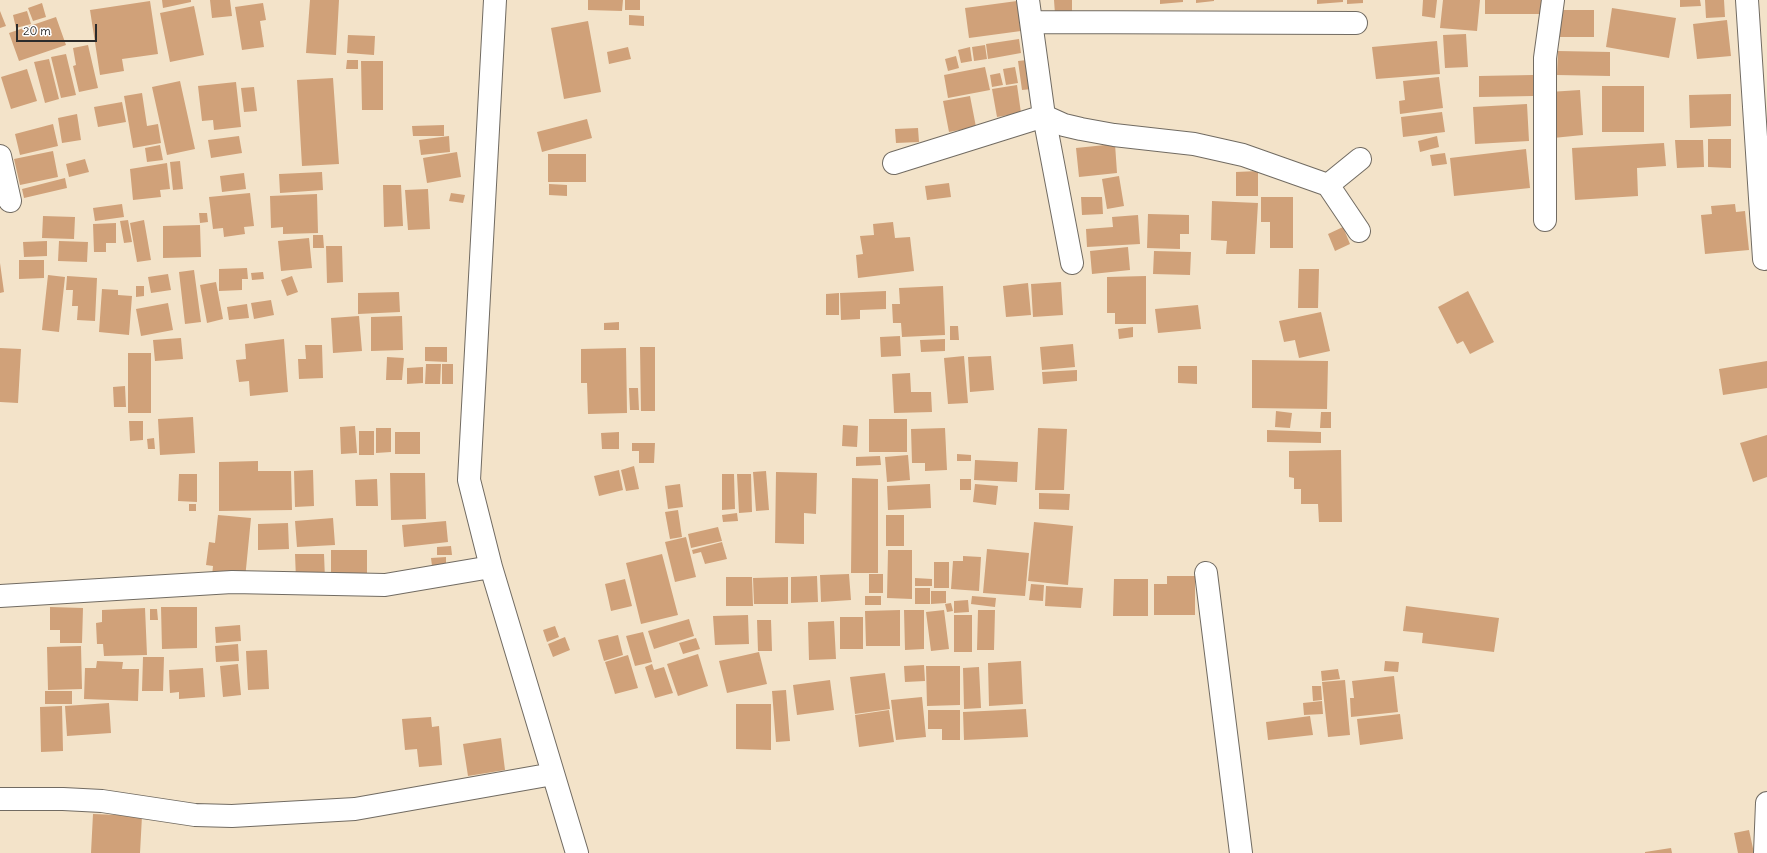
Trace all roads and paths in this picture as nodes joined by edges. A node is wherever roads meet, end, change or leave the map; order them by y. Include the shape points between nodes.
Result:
1 (495, 0) edge
2 (1028, 0) edge
3 (1553, 0) edge
4 (1746, 0) edge
5 (1031, 22) junction
6 (1356, 23) dead end
7 (1044, 116) junction
8 (0, 156) edge
9 (1360, 159) dead end
10 (894, 163) dead end
11 (1328, 185) junction
12 (10, 201) dead end
13 (1545, 220) dead end
14 (1358, 231) dead end
15 (1764, 259) dead end
16 (1072, 263) dead end
17 (491, 568) junction
18 (1206, 573) dead end
19 (0, 596) edge
20 (553, 774) junction
21 (0, 799) edge
22 (1767, 803) edge
23 (577, 853) edge
24 (1241, 853) edge
25 (1765, 853) edge

1 - 17 street via 469,480
2 - 5 street
3 - 13 street via 1545,58
4 - 15 street
5 - 6 street
5 - 7 street
7 - 10 street
7 - 11 street via 1081,129 1194,144 1243,155
7 - 16 street
8 - 12 street
9 - 11 street
11 - 14 street
17 - 19 street via 385,585 232,582
17 - 20 street
18 - 24 street
20 - 21 street via 355,809 232,816 195,815 102,801
20 - 23 street
22 - 25 street

